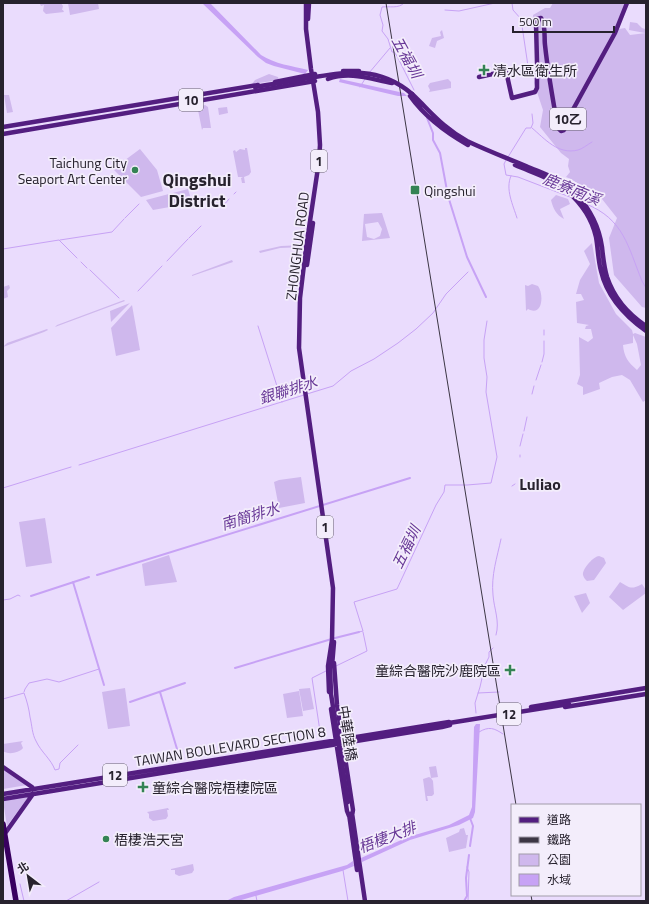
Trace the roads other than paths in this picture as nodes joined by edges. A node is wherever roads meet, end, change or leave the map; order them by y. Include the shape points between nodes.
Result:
1 (306, 3) edge
2 (309, 3) edge
3 (627, 3) edge
4 (326, 73) dead end
5 (313, 75) junction
6 (479, 77) dead end
7 (328, 79) dead end
8 (315, 81) junction
9 (392, 83) junction
10 (254, 88) junction
11 (262, 88) junction
12 (410, 94) junction
13 (118, 108) junction
14 (3, 128) edge
15 (3, 133) edge
16 (468, 139) dead end
17 (468, 145) dead end
18 (510, 157) dead end
19 (515, 166) dead end
20 (623, 308) junction
21 (646, 326) edge
22 (646, 331) edge
23 (332, 659) junction
24 (646, 691) edge
25 (620, 693) junction
26 (575, 702) junction
27 (569, 703) junction
28 (531, 709) dead end
29 (449, 723) junction
30 (343, 740) junction
31 (336, 741) junction
32 (3, 767) edge
33 (32, 791) junction
34 (3, 795) edge
35 (351, 816) junction
36 (3, 824) edge
37 (6, 832) dead end
38 (3, 838) edge
39 (13, 888) dead end
40 (15, 901) edge
41 (364, 901) edge

1 - 5 main road, ZHONGHUA ROAD / 1 via 306,29
2 - 5 main road, ZHONGHUA ROAD / 1 via 308,28
3 - 6 main road, 10乙 via 615,33 564,130 558,128 541,18 537,19 536,24 537,90 512,98 506,71
4 - 9 main road, bridge via 365,72 380,75
5 - 8 main road, ZHONGHUA ROAD / 1
5 - 11 main road
7 - 9 main road, bridge via 354,75
8 - 11 main road
8 - 23 main road, ZHONGHUA ROAD / 1 via 322,120 322,159 306,275 302,350 306,396 335,573 337,601
9 - 10 main road, 10, bridge via 373,75 352,72
9 - 11 main road, 10, bridge via 371,76 350,74
9 - 12 main road, 10, bridge
10 - 11 main road, 10
10 - 13 main road, 10
10 - 15 main road, 10
11 - 13 main road
11 - 15 main road
12 - 16 main road via 420,100 440,121
12 - 17 main road via 437,125
12 - 20 main road, 10 via 430,117 451,133 478,148 552,178 571,191 595,226 605,277
13 - 14 main road
18 - 20 main road via 553,175 580,196 600,228 610,278
19 - 20 main road via 553,182 578,202 594,229 604,280 614,301
20 - 21 main road, 10
20 - 22 main road, 10 via 628,317
23 - 30 main road, 1
23 - 31 main road, 1 via 328,666 328,686
23 - 35 main road, 中華陸橋 / 1, bridge via 334,699
24 - 25 main road, 12
24 - 26 main road, 12
24 - 27 main road, 12 via 575,706
25 - 26 main road, 12
25 - 27 main road, 12
26 - 27 main road, 12
27 - 28 main road, 12
27 - 29 main road, 12, bridge
29 - 30 main road, TAIWAN BOULEVARD SECTION 8 / 12
29 - 30 main road, TAIWAN BOULEVARD SECTION 8 / 12 via 442,727
29 - 30 main road, TAIWAN BOULEVARD SECTION 8 / 12 via 441,720
30 - 31 main road, TAIWAN BOULEVARD SECTION 8 / 12
30 - 35 main road, 1 via 353,810
31 - 33 main road, TAIWAN BOULEVARD SECTION 8 / 12
31 - 33 main road, TAIWAN BOULEVARD SECTION 8 / 12 via 247,758
31 - 34 main road, TAIWAN BOULEVARD SECTION 8 / 12
31 - 35 main road, 1 via 346,809
32 - 33 main road
33 - 34 main road, TAIWAN BOULEVARD SECTION 8 / 12
33 - 34 main road, TAIWAN BOULEVARD SECTION 8 / 12
33 - 37 main road
35 - 41 main road, 1
36 - 40 highway
38 - 40 highway
39 - 40 highway

